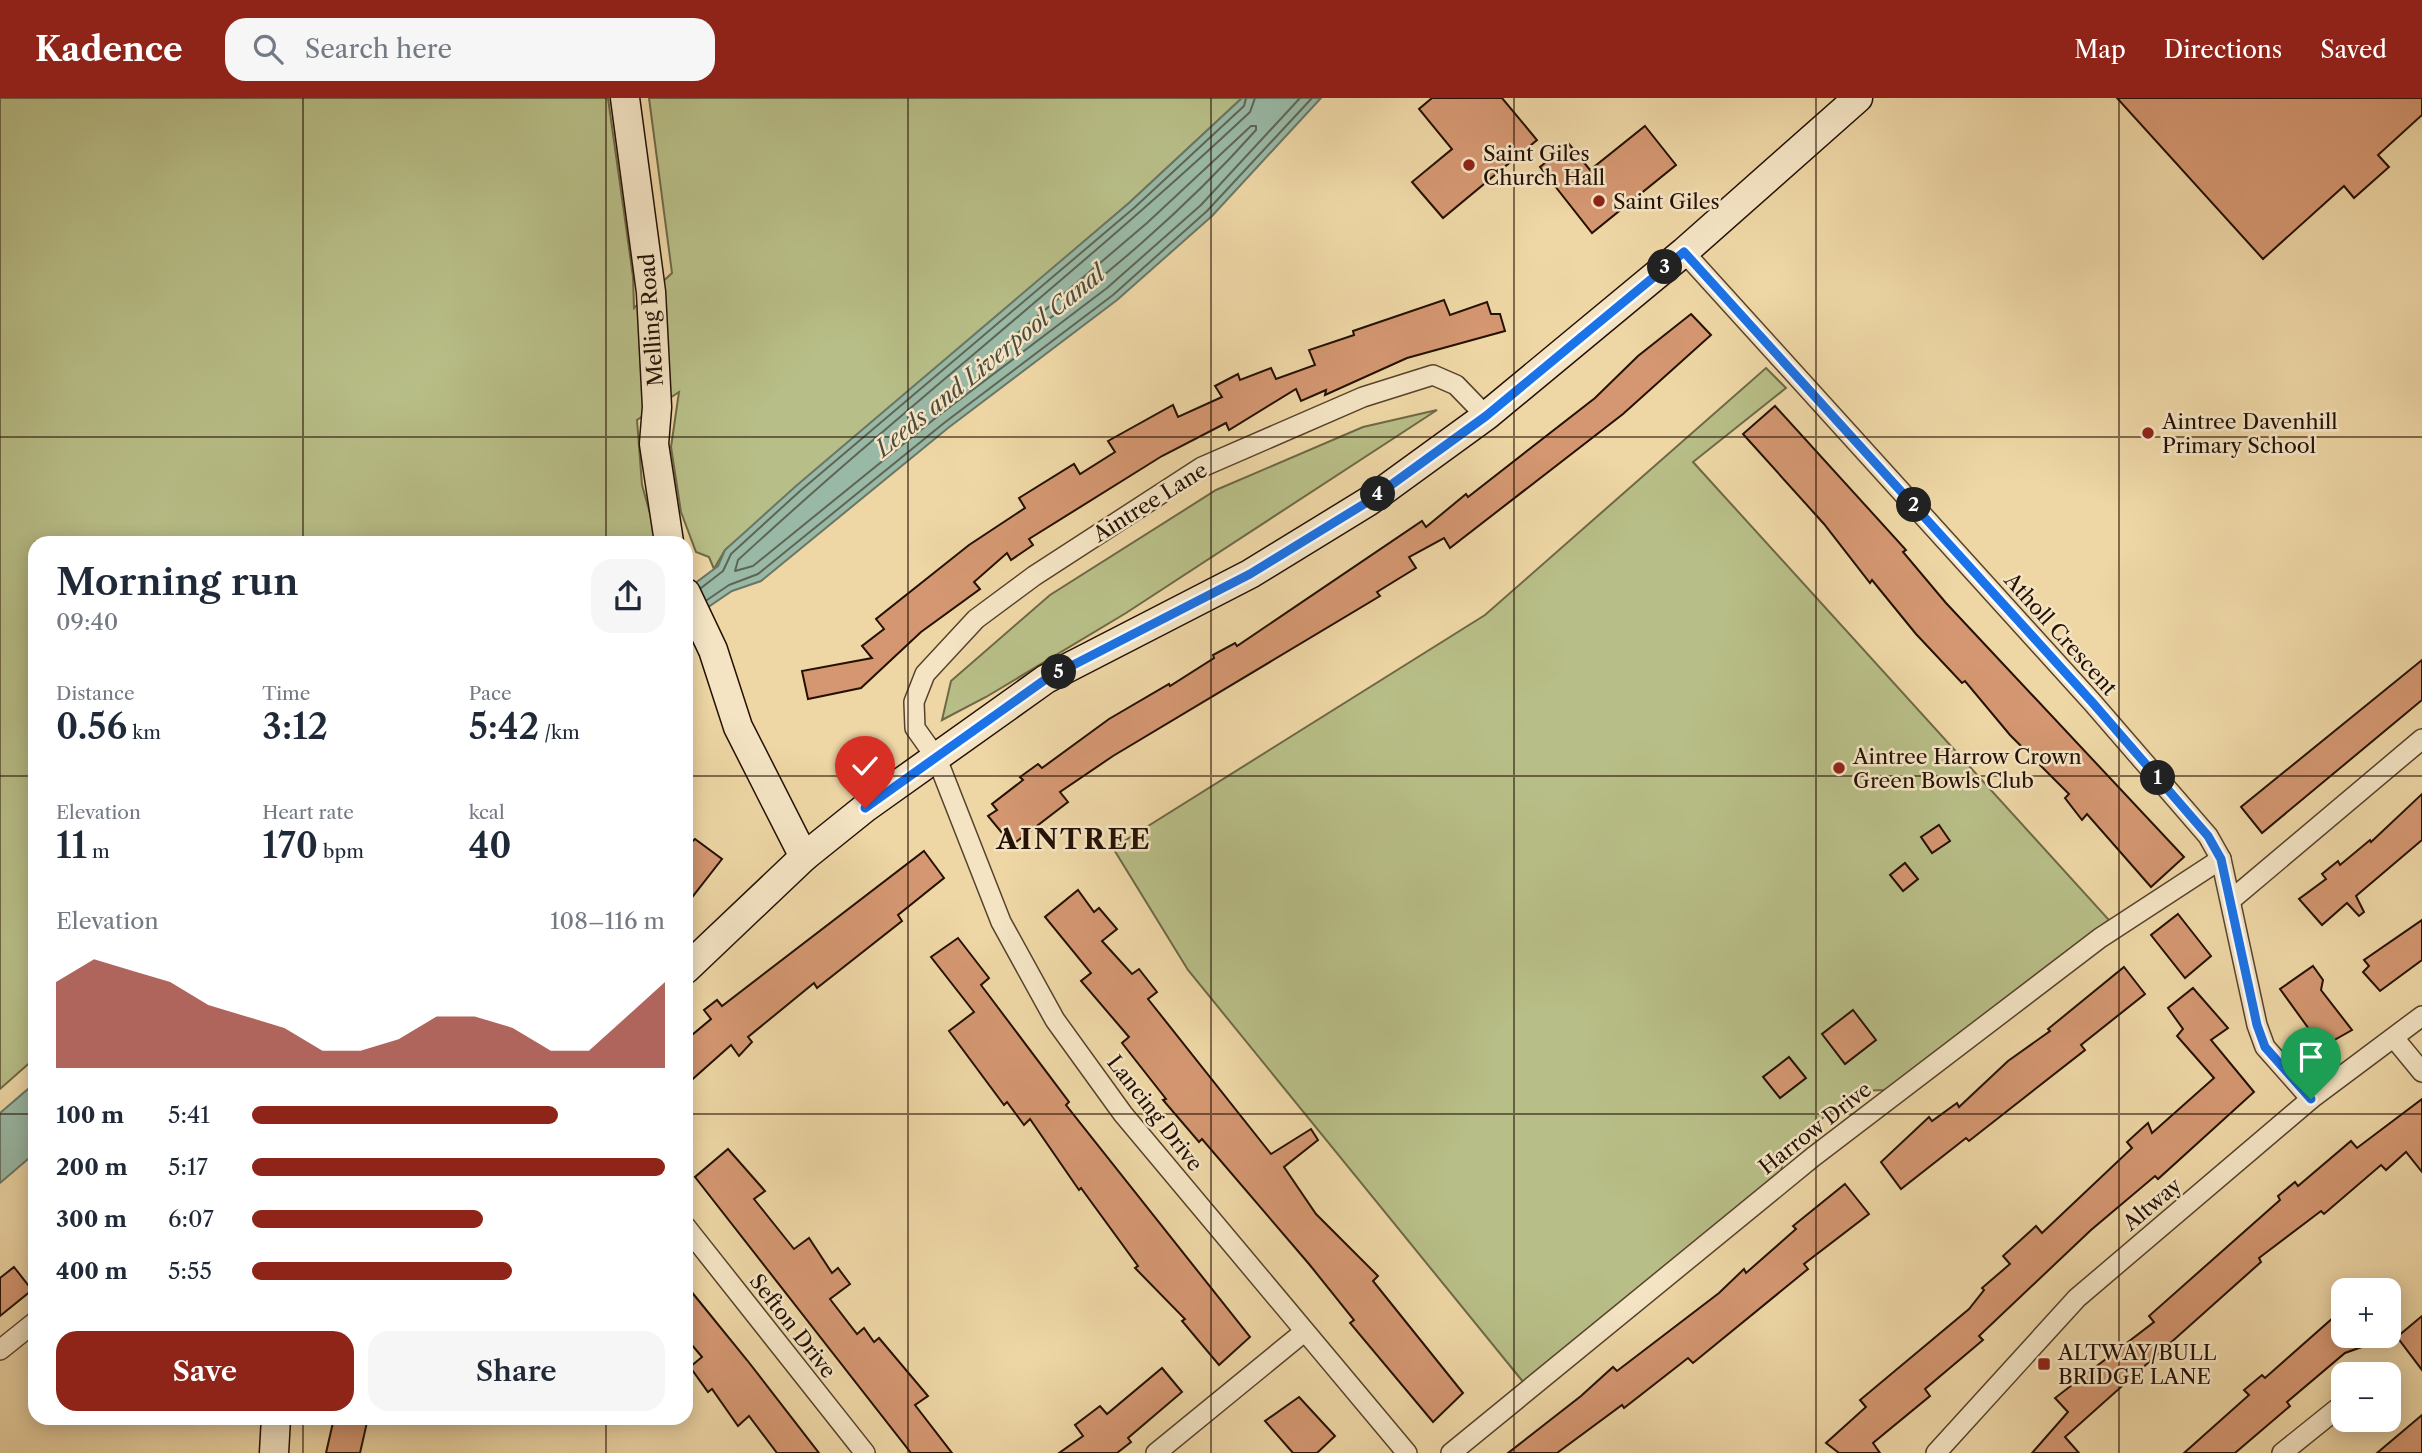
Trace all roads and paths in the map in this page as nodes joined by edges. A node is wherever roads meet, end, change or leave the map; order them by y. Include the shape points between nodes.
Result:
1 (625, 98) edge
2 (1858, 98) edge
3 (1684, 252) junction
4 (1486, 416) junction
5 (668, 536) edge
6 (693, 608) edge
7 (2422, 739) edge
8 (937, 759) junction
9 (804, 857) junction
10 (2221, 859) junction
11 (2231, 900) junction
12 (693, 962) edge
13 (2422, 1016) edge
14 (2394, 1038) junction
15 (2422, 1072) edge
16 (2311, 1099) junction
17 (693, 1236) edge
18 (28, 1328) edge
19 (1304, 1332) junction
20 (0, 1350) edge
21 (2331, 1414) edge
22 (276, 1425) edge
23 (274, 1453) edge
24 (864, 1453) edge
25 (1156, 1453) edge
26 (1407, 1453) edge
27 (1451, 1453) edge
28 (1936, 1453) edge
29 (2282, 1453) edge

1 - 5 main road, Melling Road via 651,292 657,407 654,444
2 - 3 main road
3 - 4 main road
3 - 10 street, Atholl Crescent via 2092,702 2208,836
4 - 8 main road via 1369,501 1250,574 1046,679
4 - 8 street, Aintree Lane via 1456,385 1433,375 1363,397 1202,467 1024,583 976,619 925,674 914,702 915,729
6 - 9 main road via 737,727
7 - 11 street
8 - 9 main road
8 - 19 street, Lancing Drive via 1001,922 1055,1020 1123,1114
9 - 12 main road
10 - 11 street, Atholl Crescent
10 - 27 street, Harrow Drive via 2100,938 1813,1157
11 - 16 street, Atholl Crescent via 2265,1047
13 - 14 street, Altway
14 - 15 street
14 - 16 street, Altway
16 - 28 street, Altway via 2077,1298
17 - 24 street, Sefton Drive
18 - 20 street
19 - 25 street
19 - 26 street, Lancing Drive
21 - 29 street
22 - 23 main road

